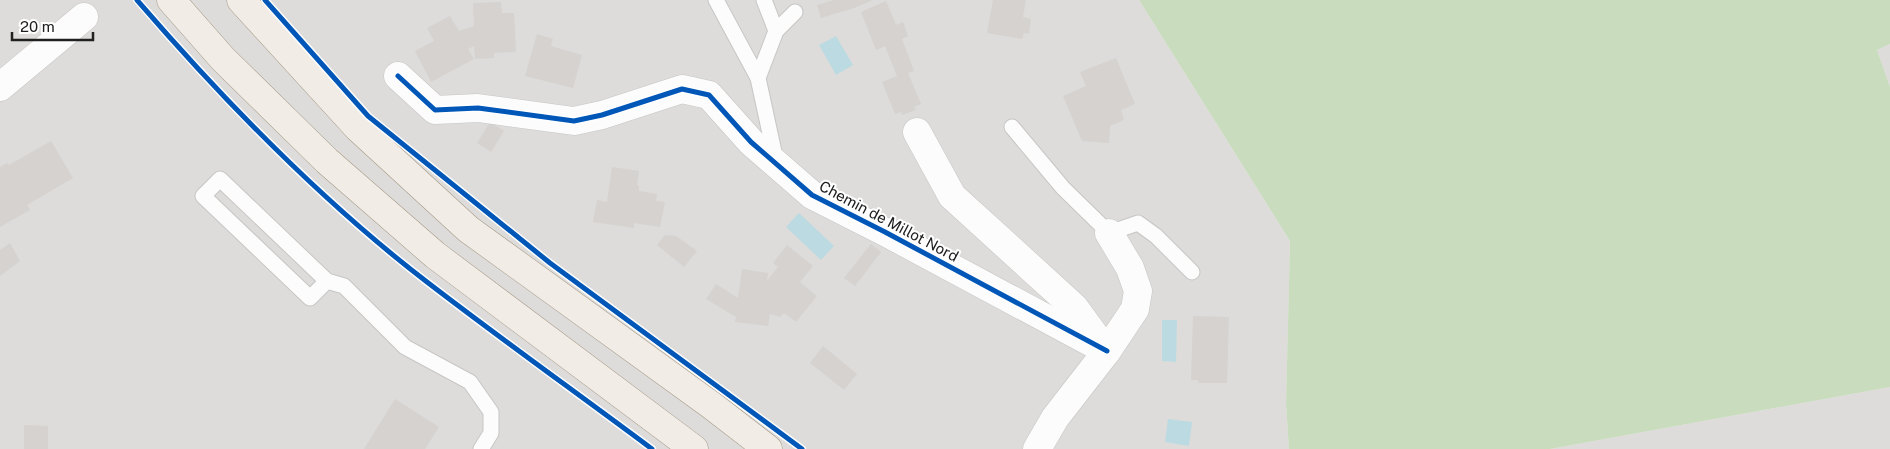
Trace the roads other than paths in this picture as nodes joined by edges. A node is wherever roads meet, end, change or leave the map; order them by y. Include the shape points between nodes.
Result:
1 (171, 0) edge
2 (241, 0) edge
3 (716, 0) edge
4 (764, 0) edge
5 (795, 12) dead end
6 (84, 17) dead end
7 (776, 30) junction
8 (398, 76) dead end
9 (758, 78) junction
10 (0, 87) edge
11 (1012, 126) dead end
12 (917, 132) dead end
13 (777, 164) junction
14 (1109, 233) junction
15 (1192, 272) dead end
16 (327, 281) junction
17 (1106, 351) junction
18 (482, 449) edge
19 (694, 449) edge
20 (768, 449) edge
21 (1037, 449) edge

1 - 19 main road via 223,59 327,161 435,255
2 - 20 main road via 358,128 468,229
3 - 9 lane
4 - 7 lane
5 - 7 lane
6 - 10 street
7 - 9 lane
8 - 13 street, Chemin de Millot Nord via 435,110 478,108 574,121 682,89 709,95
9 - 13 lane
11 - 14 lane via 1063,188
12 - 17 street via 952,196 1074,307
13 - 17 street, Chemin de Millot Nord via 812,195
14 - 15 lane via 1138,223
14 - 17 street via 1130,268 1138,291 1135,309
16 - 16 lane via 220,179 203,196 310,298
16 - 18 lane via 344,286 405,347 470,382 491,412 491,433
17 - 21 street via 1055,418

